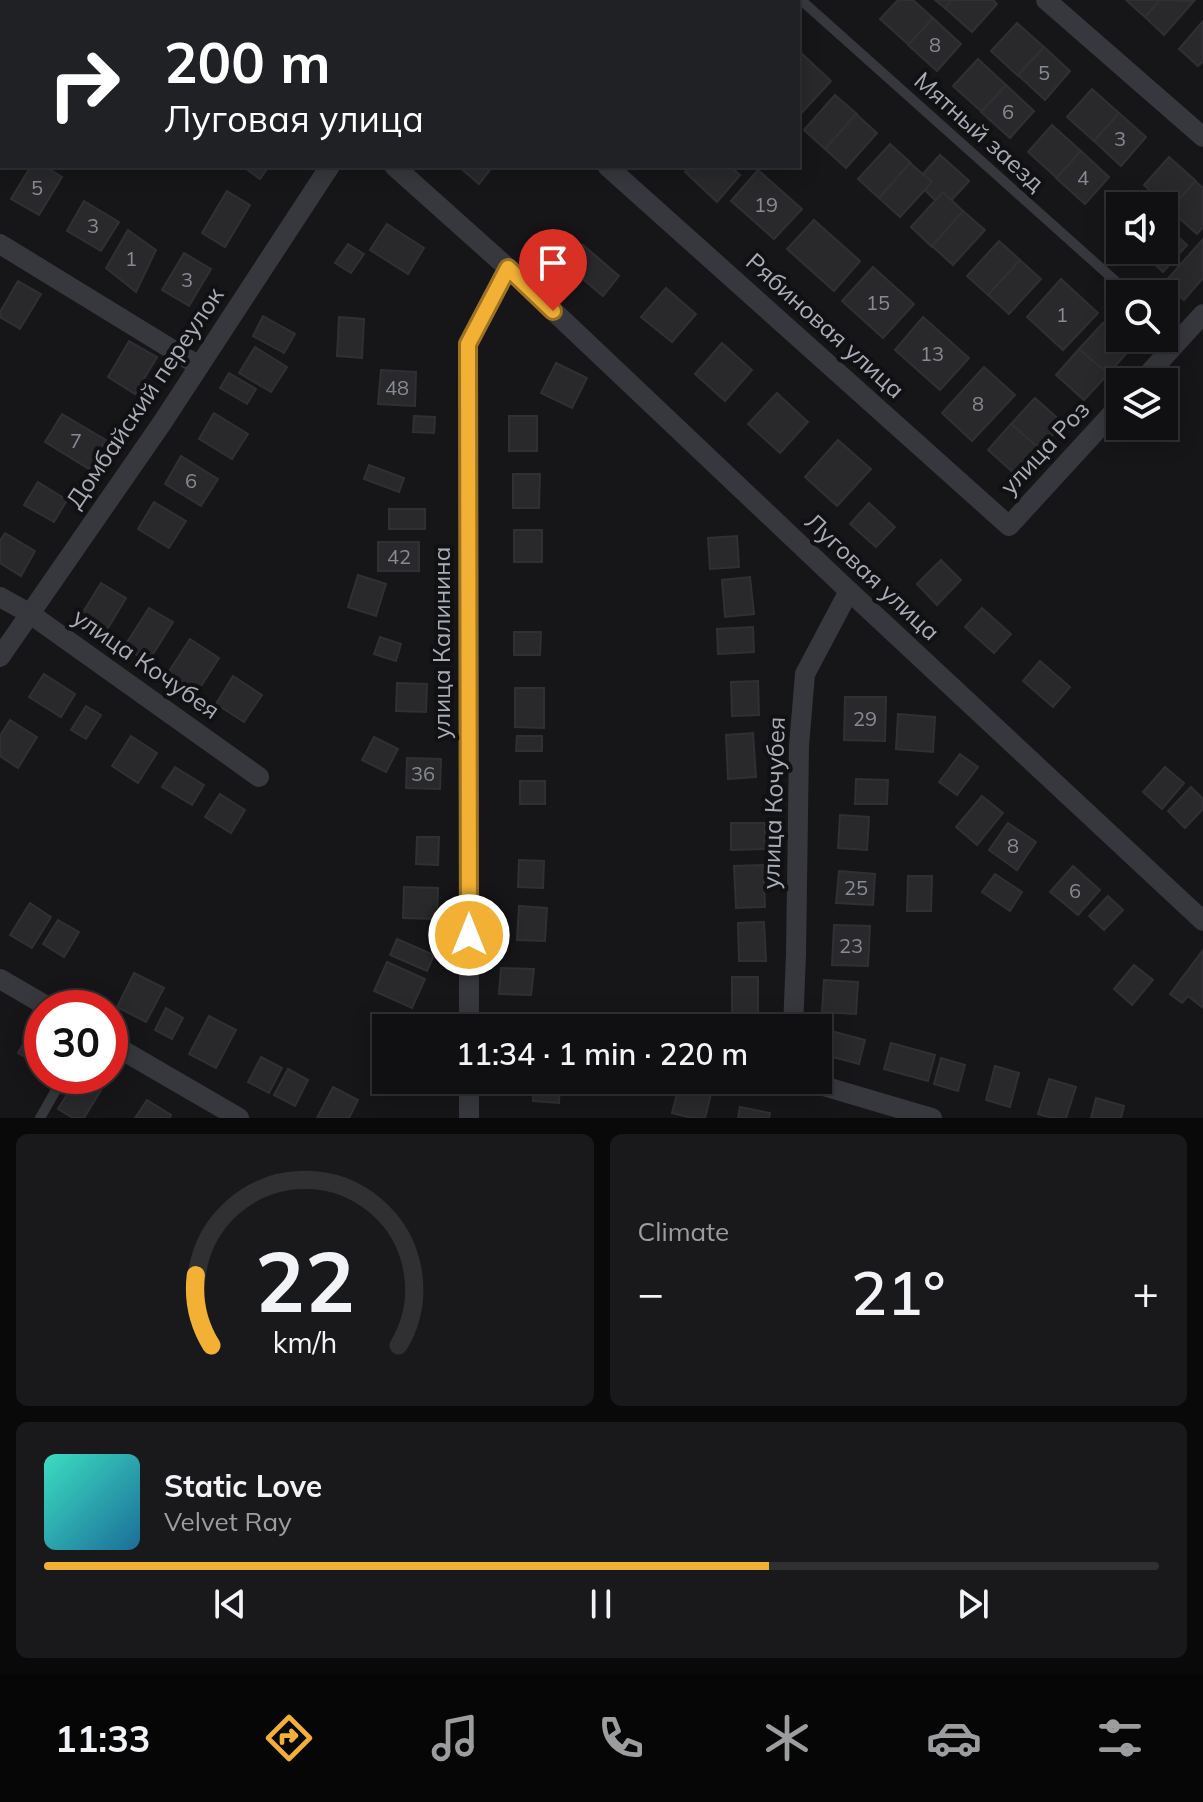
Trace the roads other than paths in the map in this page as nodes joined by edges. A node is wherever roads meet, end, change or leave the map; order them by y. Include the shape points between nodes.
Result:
1 (801, 0) edge
2 (1046, 0) edge
3 (1203, 137) edge
4 (329, 168) edge
5 (396, 168) edge
6 (609, 168) edge
7 (0, 244) edge
8 (508, 268) junction
9 (1114, 280) edge
10 (1203, 314) edge
11 (1178, 336) edge
12 (1181, 339) junction
13 (199, 366) junction
14 (1154, 368) edge
15 (1106, 420) edge
16 (1009, 526) joint
17 (849, 591) junction
18 (0, 597) edge
19 (29, 613) junction
20 (0, 657) edge
21 (259, 777) dead end
22 (1203, 921) edge
23 (0, 979) edge
24 (24, 993) edge
25 (469, 1014) edge
26 (794, 1014) edge
27 (128, 1053) edge
28 (832, 1089) edge
29 (54, 1094) edge
30 (469, 1094) edge
31 (40, 1118) edge
32 (239, 1118) edge
33 (469, 1118) edge
34 (932, 1118) edge

1 - 9 lane, Мятный заезд
2 - 3 street
4 - 13 street, Домбайский переулок
5 - 8 street, Луговая улица
6 - 16 street, Рябиновая улица
7 - 13 street
8 - 17 street, Луговая улица
8 - 25 street, улица Калинина via 468,344
10 - 12 street
11 - 12 lane
12 - 14 street
13 - 19 street, Домбайский переулок
15 - 16 street, улица Роз
17 - 22 street, Луговая улица
17 - 26 street, улица Кочубея via 805,674
18 - 19 street, улица Кочубея
19 - 20 street, Домбайский переулок
19 - 21 street, улица Кочубея
23 - 24 street
27 - 32 street
28 - 34 street
29 - 31 lane
30 - 33 street

